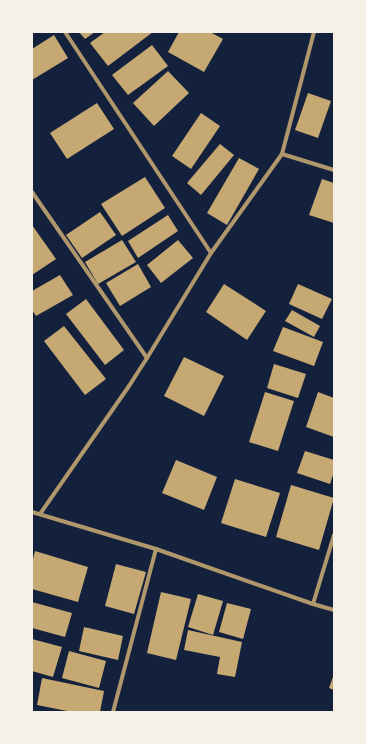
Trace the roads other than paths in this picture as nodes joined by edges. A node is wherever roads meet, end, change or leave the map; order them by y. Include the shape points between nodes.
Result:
1 (65, 32) edge
2 (314, 32) edge
3 (282, 154) junction
4 (334, 170) edge
5 (32, 192) edge
6 (211, 253) junction
7 (147, 358) junction
8 (32, 512) edge
9 (40, 514) junction
10 (334, 535) edge
11 (156, 549) junction
12 (314, 604) junction
13 (334, 610) edge
14 (113, 712) edge

1 - 6 street
2 - 3 street
3 - 4 street
3 - 6 street
5 - 7 street
6 - 7 street
7 - 9 street
8 - 9 street
9 - 11 street
10 - 12 street
11 - 12 street
11 - 14 street
12 - 13 street

